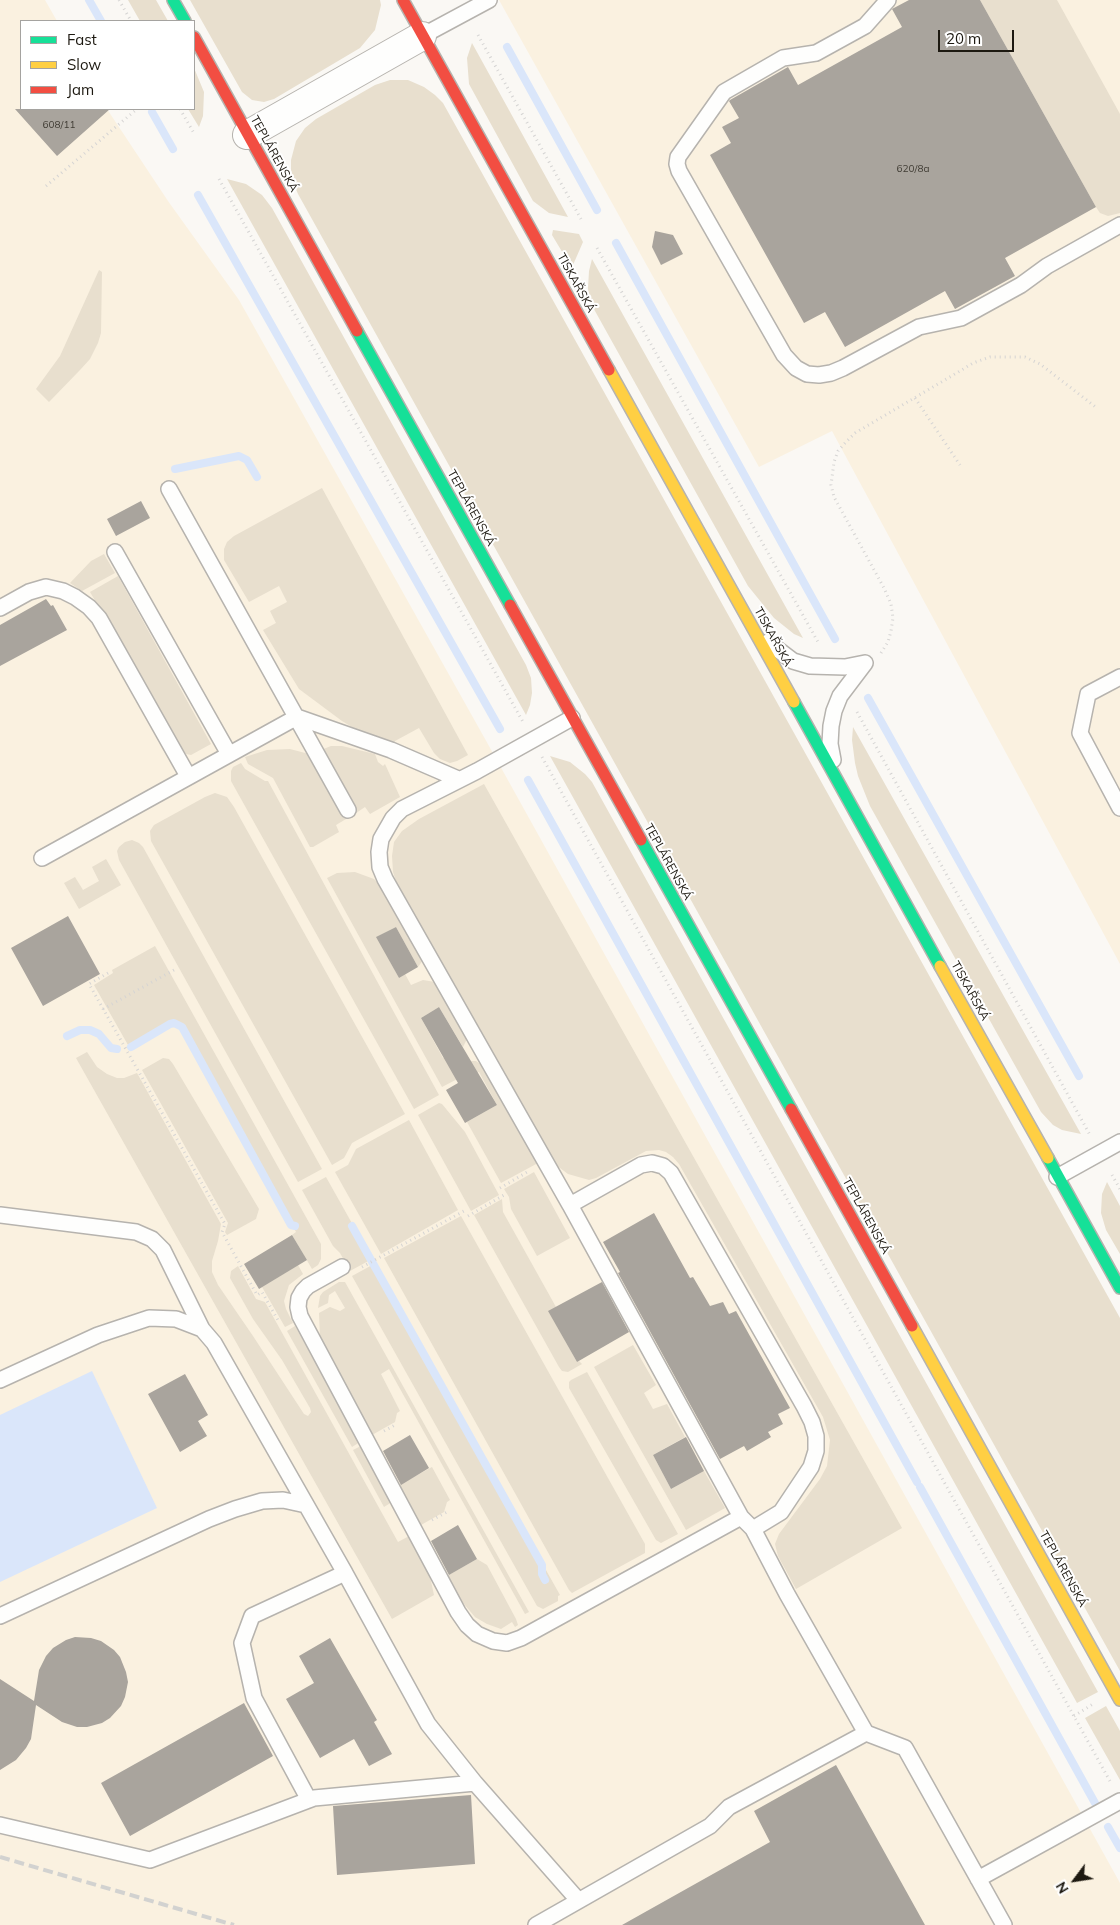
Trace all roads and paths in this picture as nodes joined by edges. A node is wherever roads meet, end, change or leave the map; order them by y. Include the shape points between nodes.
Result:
1 (119, 0) edge
2 (173, 0) edge
3 (403, 0) edge
4 (489, 0) edge
5 (888, 0) edge
6 (130, 20) edge
7 (184, 20) edge
8 (478, 35) dead end
9 (422, 36) junction
10 (195, 39) edge
11 (136, 110) edge
12 (181, 110) edge
13 (195, 135) dead end
14 (248, 135) junction
15 (219, 179) dead end
16 (46, 186) dead end
17 (581, 219) dead end
18 (1120, 225) edge
19 (597, 248) dead end
20 (915, 398) junction
21 (1097, 408) dead end
22 (960, 465) dead end
23 (169, 490) dead end
24 (115, 552) dead end
25 (0, 608) edge
26 (745, 615) junction
27 (818, 642) dead end
28 (866, 664) junction
29 (1120, 677) edge
30 (857, 712) dead end
31 (297, 717) junction
32 (572, 718) junction
33 (523, 723) dead end
34 (229, 754) junction
35 (542, 756) dead end
36 (188, 776) junction
37 (458, 779) junction
38 (841, 788) junction
39 (1120, 808) edge
40 (348, 810) dead end
41 (42, 858) dead end
42 (174, 970) dead end
43 (108, 973) dead end
44 (103, 1009) junction
45 (1090, 1135) dead end
46 (1120, 1142) edge
47 (545, 1162) junction
48 (1112, 1175) dead end
49 (1057, 1177) junction
50 (1120, 1180) edge
51 (1119, 1187) edge
52 (500, 1188) dead end
53 (504, 1195) dead end
54 (570, 1205) junction
55 (464, 1211) dead end
56 (0, 1215) edge
57 (468, 1216) dead end
58 (349, 1269) joint
59 (1120, 1288) edge
60 (281, 1325) dead end
61 (202, 1329) junction
62 (0, 1380) edge
63 (306, 1504) junction
64 (447, 1512) dead end
65 (741, 1517) junction
66 (753, 1529) junction
67 (414, 1530) junction
68 (345, 1573) junction
69 (0, 1616) edge
70 (1120, 1700) edge
71 (1095, 1703) dead end
72 (1074, 1716) junction
73 (866, 1733) junction
74 (475, 1783) junction
75 (1118, 1796) edge
76 (309, 1800) junction
77 (0, 1825) edge
78 (978, 1879) junction
79 (578, 1900) junction
80 (536, 1925) edge
81 (1004, 1925) edge

1 - 6 path
2 - 7 street
3 - 9 street, TISKAŘSKÁ
4 - 9 lane
5 - 18 lane via 865,26 816,53 783,58 724,92 678,157 679,172 784,355 796,368 807,374 831,373 919,327 961,318
8 - 17 path
9 - 14 street
9 - 26 street, TISKAŘSKÁ
10 - 14 street, TEPLÁRENSKÁ
11 - 16 path
12 - 13 path
14 - 32 street, TEPLÁRENSKÁ
15 - 33 path
19 - 27 path
20 - 21 path via 973,363 990,357 1009,356 1025,357 1040,364
20 - 22 path
20 - 28 path via 855,433 838,451 832,467 834,497 891,604 893,618 888,642 882,652
23 - 31 lane
24 - 34 lane
25 - 36 lane via 29,592 46,587 63,591 89,607
26 - 28 lane via 761,635 792,661 826,668
26 - 38 street, TISKAŘSKÁ
28 - 38 lane via 840,696 834,711 830,744
29 - 39 lane via 1088,694 1080,733
30 - 45 path
31 - 34 lane
31 - 37 lane via 391,750
31 - 40 lane
32 - 37 lane
32 - 70 street, TEPLÁRENSKÁ
34 - 36 lane
35 - 72 path
36 - 41 lane
37 - 47 lane via 410,804 393,818 381,839 380,867
38 - 49 street, TISKAŘSKÁ
42 - 44 path
43 - 44 path via 89,984
44 - 60 path via 224,1224 222,1232 252,1287 257,1294 262,1292
46 - 49 lane
47 - 52 path
47 - 54 lane
48 - 51 path
49 - 59 street, TISKAŘSKÁ
50 - 51 path
53 - 57 path
54 - 65 lane
54 - 66 lane via 641,1165 652,1163 662,1166 670,1173 804,1406 816,1436 811,1467 781,1512
55 - 58 path
56 - 61 lane via 136,1232 152,1239 171,1264
58 - 67 lane via 308,1286 298,1298 300,1316
61 - 62 lane via 176,1319 148,1318 98,1335
61 - 63 lane via 214,1343
63 - 68 lane
63 - 69 lane via 262,1501 235,1509
64 - 67 path
65 - 66 lane
65 - 67 lane via 526,1635 507,1642 493,1641 467,1625
66 - 73 lane
68 - 74 lane via 428,1724
68 - 76 lane via 252,1616 242,1643 254,1698
71 - 72 path
72 - 75 path
73 - 78 lane via 905,1748
73 - 79 lane via 729,1807 710,1826
74 - 76 lane
74 - 79 lane
75 - 78 lane
76 - 77 lane via 150,1860
78 - 81 lane
79 - 80 lane

